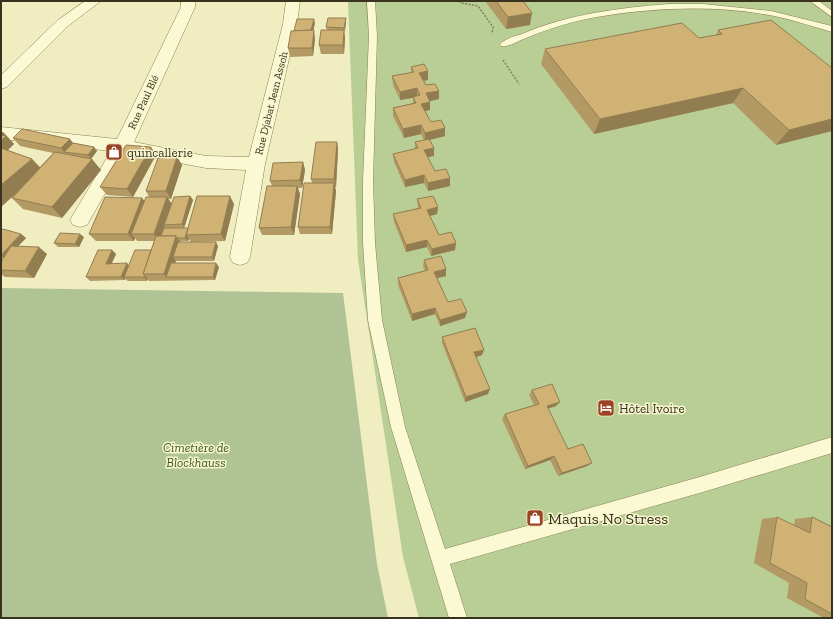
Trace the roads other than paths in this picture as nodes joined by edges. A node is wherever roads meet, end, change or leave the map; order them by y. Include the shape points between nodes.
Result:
1 (94, 1) edge
2 (188, 1) edge
3 (293, 1) edge
4 (371, 1) edge
5 (814, 1) edge
6 (832, 15) edge
7 (832, 29) edge
8 (504, 44) dead end
9 (1, 84) edge
10 (1, 133) edge
11 (123, 146) junction
12 (256, 164) junction
13 (80, 220) dead end
14 (240, 257) dead end
15 (832, 445) edge
16 (439, 558) junction
17 (458, 618) edge

1 - 9 street via 63,23
2 - 11 street, Rue Paul Blé via 188,7
3 - 12 street, Rue Djabat Jean Assoh via 290,24
4 - 16 lane via 373,36 368,181 369,243 376,320 398,427
5 - 6 lane
7 - 8 lane via 772,13 683,5 617,10 555,24
10 - 11 street, Rue Djabat Jean Assoh
11 - 12 street, Rue Djabat Jean Assoh via 206,162
11 - 13 street, Rue Paul Blé
12 - 14 street
15 - 16 lane via 704,484
16 - 17 lane

